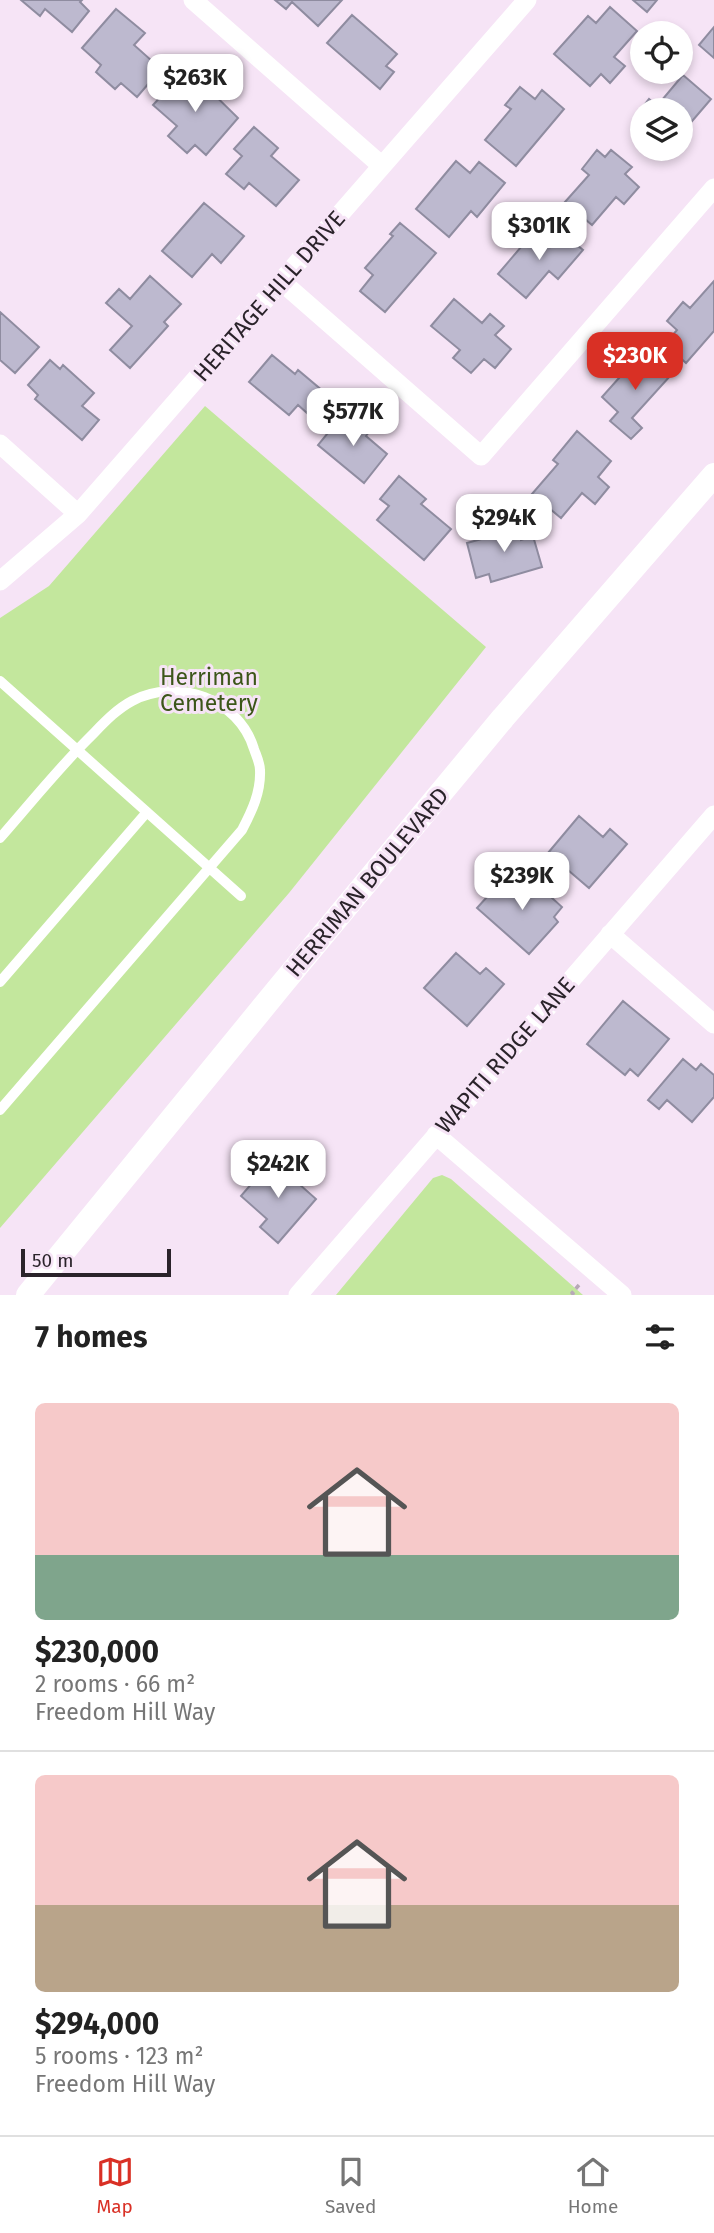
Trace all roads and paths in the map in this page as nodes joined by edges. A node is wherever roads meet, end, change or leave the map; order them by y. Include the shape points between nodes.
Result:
1 (193, 0) edge
2 (527, 0) edge
3 (382, 166) junction
4 (714, 188) edge
5 (282, 282) junction
6 (0, 444) edge
7 (714, 475) edge
8 (78, 514) junction
9 (0, 581) edge
10 (0, 681) edge
11 (77, 750) junction
12 (147, 812) junction
13 (714, 815) edge
14 (0, 838) edge
15 (209, 868) junction
16 (241, 896) dead end
17 (610, 934) junction
18 (0, 982) edge
19 (714, 1024) edge
20 (0, 1110) edge
21 (436, 1135) junction
22 (579, 1285) dead end
23 (28, 1295) edge
24 (298, 1295) edge
25 (574, 1295) edge
26 (622, 1295) edge

1 - 3 street
2 - 3 street, HERITAGE HILL DRIVE
3 - 5 street, HERITAGE HILL DRIVE
4 - 5 street via 481,456
5 - 8 street, HERITAGE HILL DRIVE
6 - 8 street
7 - 23 street, HERRIMAN BOULEVARD via 503,718
8 - 9 street, HERITAGE HILL DRIVE
10 - 11 lane
11 - 12 lane
11 - 14 lane
11 - 15 lane via 111,715 134,700 163,692 188,691 211,699 233,715 251,739 260,768 256,803 242,830
12 - 15 lane
12 - 18 lane
13 - 17 street, WAPITI RIDGE LANE
15 - 16 lane
15 - 20 lane
17 - 19 street
17 - 21 street, WAPITI RIDGE LANE
21 - 24 street, WAPITI RIDGE LANE
21 - 26 street
22 - 25 path

